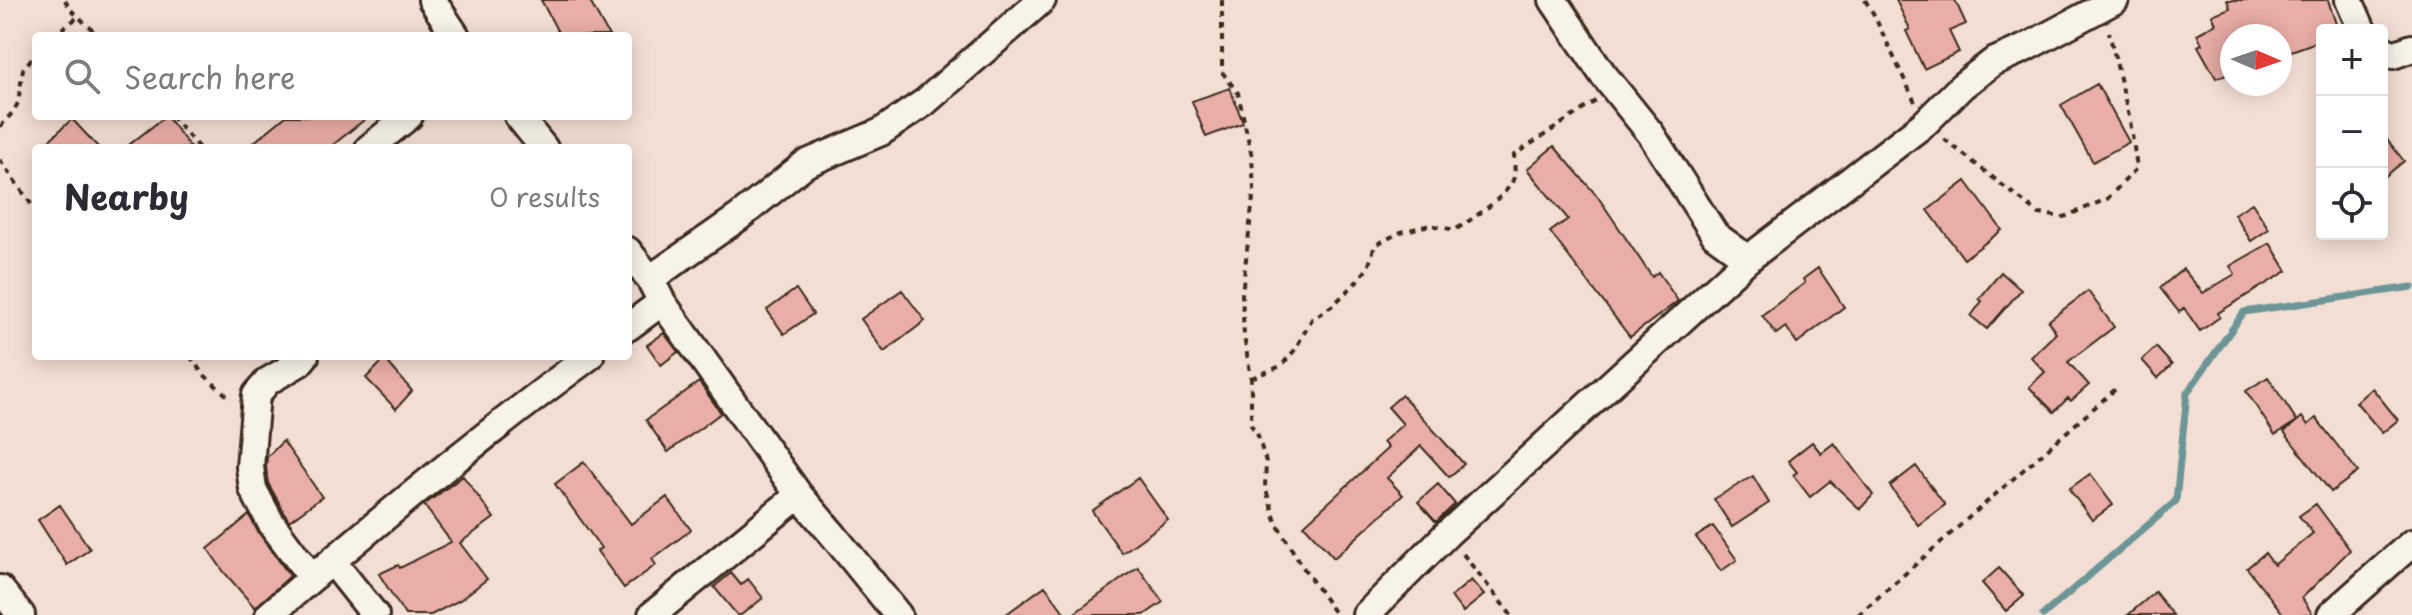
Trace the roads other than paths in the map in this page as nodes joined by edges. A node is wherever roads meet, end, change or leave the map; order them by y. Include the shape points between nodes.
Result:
1 (432, 0) edge
2 (1042, 0) edge
3 (1553, 0) edge
4 (2349, 0) edge
5 (2108, 3) edge
6 (2359, 24) edge
7 (453, 32) edge
8 (2412, 48) edge
9 (2388, 52) edge
10 (404, 120) edge
11 (521, 120) edge
12 (374, 144) edge
13 (541, 144) edge
14 (632, 257) edge
15 (1748, 259) junction
16 (656, 290) junction
17 (632, 322) edge
18 (302, 360) edge
19 (585, 360) edge
20 (799, 495) junction
21 (2412, 543) edge
22 (322, 569) junction
23 (0, 589) edge
24 (21, 615) edge
25 (269, 615) edge
26 (375, 615) edge
27 (652, 615) edge
28 (898, 615) edge
29 (1366, 615) edge
30 (2331, 615) edge

1 - 7 street
2 - 16 street via 925,102 881,132 805,164
3 - 15 street via 1651,134 1715,235
4 - 6 street
5 - 15 street via 1993,62 1925,123
8 - 9 street
10 - 12 street
11 - 13 street
14 - 16 street
15 - 29 street via 1447,534
16 - 17 street
16 - 20 street
18 - 22 street via 256,395 250,467 253,489 271,523
19 - 22 street
20 - 27 street
20 - 28 street
21 - 30 street
22 - 25 street
22 - 26 street
23 - 24 street

